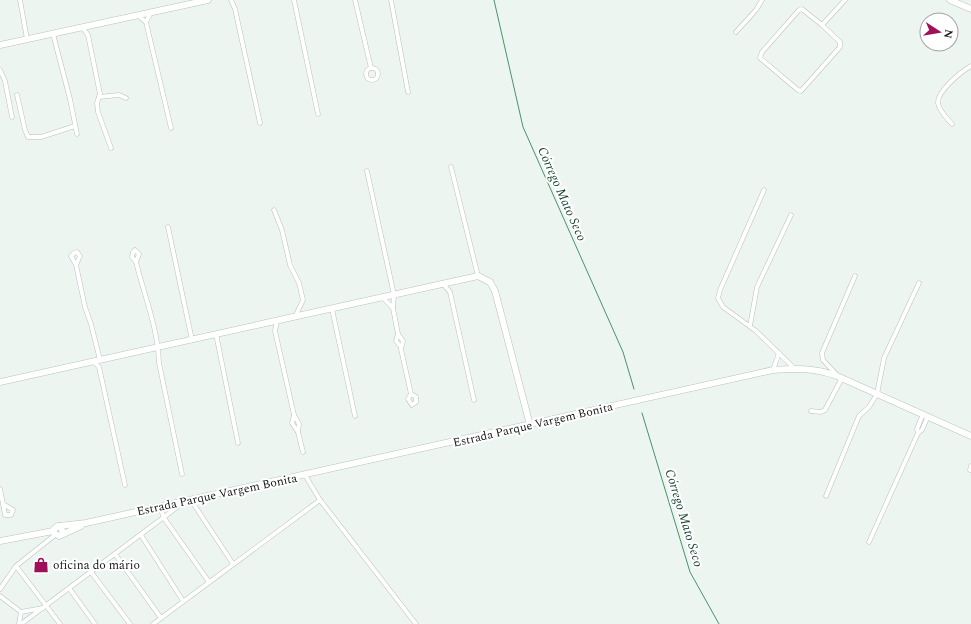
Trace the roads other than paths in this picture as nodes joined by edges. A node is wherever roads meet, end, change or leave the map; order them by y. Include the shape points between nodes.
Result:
1 (20, 0) edge
2 (208, 0) edge
3 (231, 0) edge
4 (236, 0) edge
5 (294, 0) edge
6 (355, 0) edge
7 (391, 0) edge
8 (762, 0) edge
9 (845, 0) edge
10 (950, 0) edge
11 (236, 9) junction
12 (971, 9) edge
13 (151, 12) junction
14 (137, 15) junction
15 (146, 22) junction
16 (822, 25) junction
17 (90, 26) junction
18 (82, 27) junction
19 (736, 32) dead end
20 (53, 34) junction
21 (88, 35) junction
22 (27, 39) junction
23 (0, 45) edge
24 (971, 66) edge
25 (371, 68) dead end
26 (0, 70) edge
27 (408, 92) dead end
28 (17, 95) dead end
29 (99, 97) junction
30 (126, 98) dead end
31 (318, 114) dead end
32 (12, 117) dead end
33 (260, 123) dead end
34 (952, 124) dead end
35 (75, 126) junction
36 (171, 128) dead end
37 (76, 134) dead end
38 (110, 148) dead end
39 (452, 168) dead end
40 (367, 171) dead end
41 (764, 190) dead end
42 (274, 210) dead end
43 (791, 216) dead end
44 (168, 227) dead end
45 (136, 262) dead end
46 (76, 265) dead end
47 (478, 276) junction
48 (855, 276) dead end
49 (453, 283) junction
50 (919, 283) dead end
51 (444, 285) junction
52 (450, 292) junction
53 (394, 296) junction
54 (383, 298) junction
55 (302, 306) junction
56 (393, 308) junction
57 (332, 309) junction
58 (308, 314) junction
59 (295, 317) junction
60 (277, 321) junction
61 (270, 323) junction
62 (750, 326) junction
63 (275, 331) junction
64 (216, 334) junction
65 (398, 334) junction
66 (192, 340) junction
67 (158, 347) junction
68 (401, 347) junction
69 (779, 353) junction
70 (99, 360) junction
71 (99, 367) junction
72 (794, 368) junction
73 (773, 370) junction
74 (840, 377) junction
75 (0, 382) edge
76 (411, 394) dead end
77 (877, 394) junction
78 (474, 400) dead end
79 (811, 411) dead end
80 (294, 415) junction
81 (926, 415) junction
82 (355, 416) dead end
83 (530, 425) junction
84 (298, 432) junction
85 (971, 436) edge
86 (238, 443) dead end
87 (303, 452) dead end
88 (971, 466) edge
89 (970, 470) edge
90 (182, 474) dead end
91 (305, 475) junction
92 (126, 485) dead end
93 (0, 489) edge
94 (826, 496) dead end
95 (188, 500) junction
96 (320, 500) junction
97 (3, 504) dead end
98 (160, 506) junction
99 (164, 518) junction
100 (86, 523) junction
101 (59, 526) junction
102 (54, 533) junction
103 (62, 534) junction
104 (142, 534) junction
105 (0, 541) edge
106 (869, 542) dead end
107 (115, 554) junction
108 (233, 564) junction
109 (16, 566) junction
110 (91, 572) junction
111 (209, 582) junction
112 (69, 588) junction
113 (0, 589) edge
114 (0, 596) edge
115 (183, 601) junction
116 (45, 606) junction
117 (21, 612) junction
118 (161, 618) junction
119 (20, 624) edge
120 (60, 624) edge
121 (95, 624) edge
122 (130, 624) edge
123 (152, 624) edge
124 (416, 624) edge

1 - 22 street
2 - 13 street
3 - 11 street
4 - 11 street
5 - 31 street
6 - 25 street
7 - 27 street
8 - 19 street
9 - 16 street
10 - 12 street
11 - 33 street
13 - 14 street
13 - 15 street
14 - 15 street
14 - 17 street
15 - 36 street
16 - 16 street via 840,42 840,45 801,91 760,58 762,52 799,10 802,9
17 - 18 street
17 - 21 street
18 - 20 street
18 - 21 street
20 - 22 street
20 - 35 street
21 - 29 street
22 - 23 street
24 - 34 street via 948,85 939,98 941,111
26 - 32 street via 5,81
28 - 35 street via 28,137 41,137
29 - 30 street via 118,95
29 - 38 street via 98,112
35 - 37 street
39 - 47 street
40 - 53 street
41 - 62 street via 718,296 723,307
42 - 55 street via 290,265 299,283
43 - 62 street via 757,287
44 - 66 street
45 - 67 street
46 - 70 street
47 - 49 street
47 - 83 street via 490,282 495,291
48 - 74 street via 822,353 823,360
49 - 51 street
49 - 52 street
50 - 77 street via 884,358
51 - 52 street
51 - 53 street
52 - 78 street
53 - 54 street
53 - 56 street
54 - 56 street
54 - 57 street
55 - 58 street
55 - 59 street
56 - 65 street
57 - 58 street
57 - 82 street
58 - 59 street
59 - 60 street
60 - 61 street
60 - 63 street
61 - 63 street
61 - 64 street
62 - 69 street
63 - 80 street
64 - 66 street
64 - 86 street
65 - 68 street via 396,341
65 - 68 street via 403,338
66 - 67 street
67 - 70 street
67 - 90 street
68 - 76 street
69 - 72 street
69 - 73 street
70 - 71 street
70 - 71 street
70 - 75 street
71 - 92 street
72 - 73 street, Estrada Parque Vargem Bonita
72 - 74 street, Estrada Parque Vargem Bonita via 814,369
73 - 83 street, Estrada Parque Vargem Bonita
74 - 77 street, Estrada Parque Vargem Bonita
74 - 79 street via 825,410
77 - 81 street, Estrada Parque Vargem Bonita
77 - 94 street via 869,408 859,416
80 - 84 street via 299,424
80 - 84 street via 292,423
81 - 85 street, Estrada Parque Vargem Bonita
81 - 106 street via 917,428 918,433
83 - 91 street, Estrada Parque Vargem Bonita
84 - 87 street
88 - 89 street
91 - 95 street, Estrada Parque Vargem Bonita
91 - 96 street
93 - 97 street
95 - 98 street, Estrada Parque Vargem Bonita
95 - 99 street
95 - 108 street
96 - 108 street
96 - 124 street
98 - 99 street
98 - 100 street, Estrada Parque Vargem Bonita
99 - 104 street
99 - 111 street
100 - 101 street, Estrada Parque Vargem Bonita
100 - 103 street, Estrada Parque Vargem Bonita
101 - 102 street via 55,528
101 - 103 street via 63,530
102 - 103 street via 59,536
102 - 105 street
102 - 109 street
104 - 107 street
104 - 115 street
107 - 110 street
107 - 118 street
108 - 111 street
109 - 113 street
109 - 116 street
110 - 112 street
110 - 122 street
111 - 115 street
112 - 116 street
112 - 121 street
114 - 117 street
115 - 118 street
116 - 117 street
116 - 119 street
116 - 120 street
117 - 119 street
118 - 123 street

